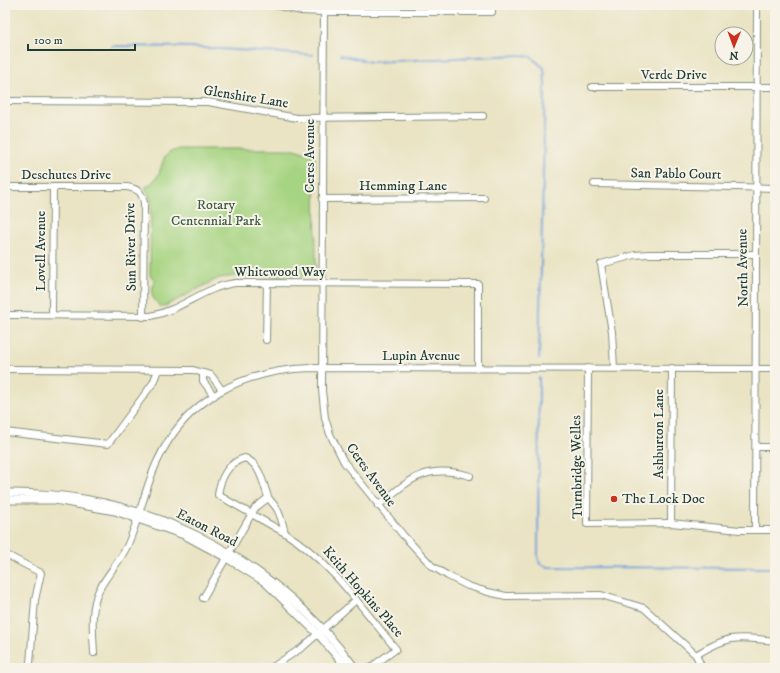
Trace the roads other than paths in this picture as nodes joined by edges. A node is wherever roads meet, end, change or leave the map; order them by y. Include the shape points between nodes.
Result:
1 (275, 5) edge
2 (492, 5) edge
3 (757, 5) edge
4 (324, 8) edge
5 (407, 8) edge
6 (592, 87) dead end
7 (757, 87) junction
8 (775, 87) edge
9 (5, 101) edge
10 (483, 116) dead end
11 (323, 118) junction
12 (594, 184) dead end
13 (127, 186) joint
14 (5, 187) edge
15 (53, 187) junction
16 (757, 188) junction
17 (775, 188) edge
18 (322, 198) junction
19 (484, 198) dead end
20 (756, 254) junction
21 (267, 283) junction
22 (322, 284) junction
23 (5, 315) edge
24 (52, 315) junction
25 (143, 317) junction
26 (266, 340) dead end
27 (322, 368) junction
28 (478, 368) junction
29 (588, 368) junction
30 (614, 368) junction
31 (672, 368) junction
32 (5, 369) edge
33 (756, 369) junction
34 (775, 369) edge
35 (158, 370) junction
36 (203, 373) junction
37 (222, 390) junction
38 (214, 396) junction
39 (5, 432) edge
40 (756, 446) junction
41 (775, 446) edge
42 (470, 476) dead end
43 (5, 493) edge
44 (268, 498) junction
45 (5, 500) edge
46 (378, 506) junction
47 (252, 514) junction
48 (139, 516) junction
49 (671, 523) junction
50 (755, 530) junction
51 (775, 530) edge
52 (285, 533) junction
53 (5, 554) edge
54 (227, 555) junction
55 (203, 598) dead end
56 (356, 600) junction
57 (320, 631) junction
58 (775, 641) edge
59 (94, 653) dead end
60 (696, 655) junction
61 (26, 668) edge
62 (271, 668) edge
63 (347, 668) edge
64 (355, 668) edge
65 (370, 668) edge
66 (702, 668) edge

1 - 4 street via 301,11
2 - 5 street via 492,12
3 - 7 street, North Avenue
4 - 5 street
4 - 11 street, Ceres Avenue
6 - 7 street, Verde Drive
7 - 8 street, Verde Drive
7 - 16 street, North Avenue
9 - 11 street, Glenshire Lane via 208,102 282,116
10 - 11 street, Glenshire Lane
11 - 18 street, Ceres Avenue
12 - 16 street, San Pablo Court
13 - 15 street, Deschutes Drive
13 - 25 street, Sun River Drive via 139,191 144,203
14 - 15 street, Deschutes Drive
15 - 24 street, Lovell Avenue
16 - 17 street, San Pablo Court
16 - 20 street, North Avenue
18 - 19 street, Hemming Lane
18 - 22 street, Ceres Avenue
20 - 30 street via 648,254 601,264 612,332
20 - 33 street, North Avenue
21 - 22 street, Whitewood Way
21 - 25 street, Whitewood Way via 224,284 170,311
21 - 26 street
22 - 27 street, Ceres Avenue
22 - 28 street, Whitewood Way via 478,284
23 - 24 street, Whitewood Way
24 - 25 street, Whitewood Way
27 - 28 street, Lupin Avenue
27 - 37 street, Lupin Avenue via 267,372 246,378
27 - 46 street, Ceres Avenue via 323,402 330,434 344,462
28 - 29 street, Lupin Avenue
29 - 30 street, Lupin Avenue
29 - 49 street, Turnbridge Welles via 587,524
30 - 31 street, Lupin Avenue
31 - 33 street, Lupin Avenue
31 - 49 street, Ashburton Lane
32 - 35 street
33 - 34 street, Lupin Avenue
33 - 40 street, North Avenue
35 - 36 street via 193,370
35 - 39 street via 153,383 108,444
36 - 37 street via 210,375
36 - 38 street via 203,380
37 - 38 street, Lupin Avenue
38 - 48 street, Lupin Avenue via 187,418 169,440 150,480
40 - 41 street
40 - 50 street, North Avenue
42 - 46 street via 446,471 422,474
43 - 48 street, Eaton Road via 66,496 111,504
44 - 47 street
44 - 47 street, Keith Hopkins Place via 266,488 251,460 239,459 220,482 218,495
44 - 52 street, Keith Hopkins Place via 277,509
45 - 48 street via 55,500
46 - 60 street, Ceres Avenue via 432,566 468,586 506,596 600,595 644,608
47 - 52 street, Keith Hopkins Place
47 - 54 street
48 - 54 street, Eaton Road via 187,530
48 - 59 street, Lupin Avenue via 128,546 99,589 95,600
49 - 50 street, Turnbridge Welles
50 - 51 street, Turnbridge Welles
52 - 56 street, Keith Hopkins Place via 315,554
53 - 61 street via 42,573 35,600 30,663
54 - 55 street
54 - 57 street, Eaton Road via 282,590
56 - 57 street
56 - 65 street, Keith Hopkins Place via 396,649
57 - 62 street via 292,655
57 - 63 street
57 - 64 street, Eaton Road
58 - 60 street via 736,637 716,643
60 - 66 street, Ceres Avenue

